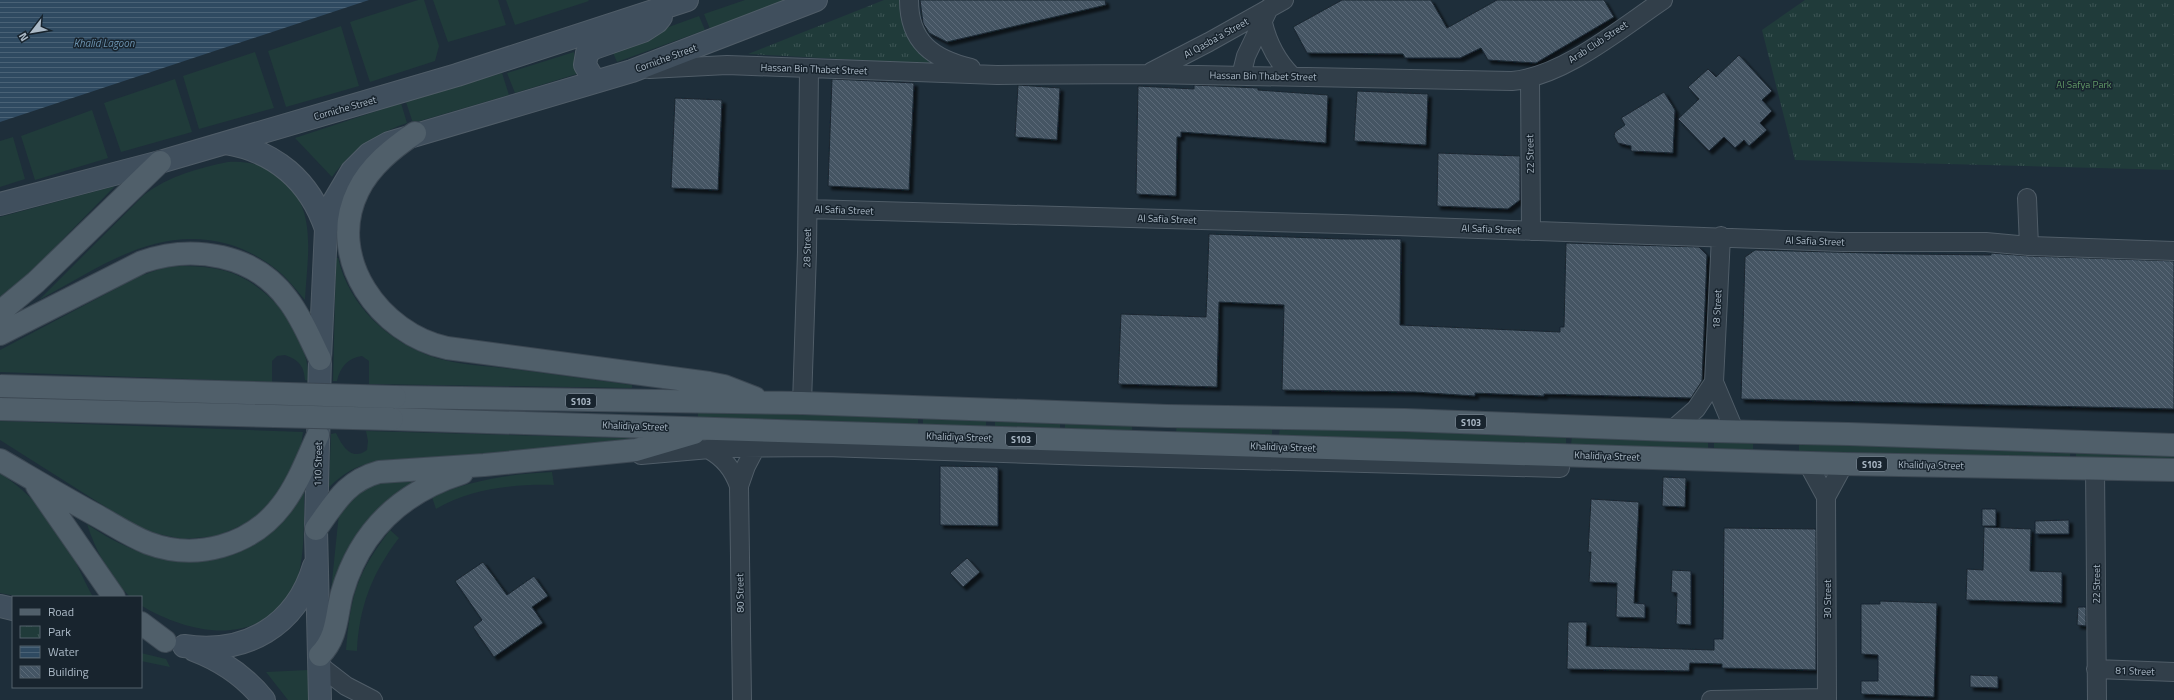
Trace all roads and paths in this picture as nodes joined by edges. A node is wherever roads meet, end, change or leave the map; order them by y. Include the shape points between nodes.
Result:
1 (687, 0) edge
2 (816, 0) edge
3 (909, 0) edge
4 (1663, 0) edge
5 (665, 9) junction
6 (1272, 10) edge
7 (809, 69) junction
8 (632, 70) junction
9 (1148, 74) junction
10 (997, 75) junction
11 (1241, 76) junction
12 (1262, 76) junction
13 (1292, 76) junction
14 (1530, 78) junction
15 (595, 82) junction
16 (415, 133) junction
17 (222, 143) junction
18 (160, 162) junction
19 (2027, 198) dead end
20 (0, 204) edge
21 (808, 209) junction
22 (326, 229) junction
23 (1531, 231) junction
24 (1721, 236) junction
25 (2029, 246) junction
26 (2174, 251) edge
27 (0, 312) edge
28 (0, 334) edge
29 (320, 359) junction
30 (1714, 382) junction
31 (0, 386) edge
32 (802, 403) junction
33 (767, 404) junction
34 (0, 409) edge
35 (1672, 430) junction
36 (1735, 432) junction
37 (318, 435) junction
38 (706, 439) junction
39 (994, 445) junction
40 (2174, 445) edge
41 (756, 447) junction
42 (0, 460) edge
43 (1807, 462) junction
44 (1844, 464) junction
45 (484, 465) junction
46 (1560, 468) dead end
47 (2095, 468) junction
48 (2174, 470) edge
49 (33, 480) junction
50 (739, 486) junction
51 (1826, 497) junction
52 (316, 529) junction
53 (317, 557) junction
54 (113, 596) edge
55 (0, 606) edge
56 (12, 609) edge
57 (142, 624) edge
58 (142, 636) edge
59 (175, 644) junction
60 (320, 660) junction
61 (2096, 669) junction
62 (2174, 672) edge
63 (1827, 699) edge
64 (264, 700) edge
65 (320, 700) edge
66 (372, 700) edge
67 (742, 700) edge
68 (1711, 700) edge
69 (2097, 700) edge

1 - 5 main road, Corniche Street
2 - 8 main road, Corniche Street
3 - 10 street, Hassan Bin Thabet Street via 909,15 914,31 933,53 961,65
4 - 14 street, Arab Club Street via 1574,59
5 - 15 main road via 657,22 650,27 587,53 585,65
5 - 17 main road, Corniche Street via 457,75
6 - 9 street, Al Qasba'a Street
6 - 11 street via 1246,56
6 - 12 street
6 - 13 street via 1268,40 1276,58
7 - 8 street, Hassan Bin Thabet Street via 728,65
7 - 10 street, Hassan Bin Thabet Street
7 - 21 street, 28 Street
8 - 15 main road, Corniche Street
9 - 10 street, Hassan Bin Thabet Street
9 - 11 street, Hassan Bin Thabet Street
11 - 12 street, Hassan Bin Thabet Street
12 - 13 street, Hassan Bin Thabet Street
13 - 14 street, Hassan Bin Thabet Street via 1508,80
14 - 23 street, 22 Street
15 - 16 main road, Corniche Street
16 - 22 main road, Corniche Street via 378,148 360,162 339,191
16 - 33 main road via 386,155 366,178 358,191 350,217 349,245 355,272 376,307 396,325 420,339 447,348 709,383 739,391
17 - 18 main road, Corniche Street
17 - 22 main road via 257,151 288,169 312,196
18 - 20 main road, Corniche Street
18 - 27 main road via 36,282
19 - 25 street
21 - 23 street, Al Safia Street
21 - 32 street, 28 Street
22 - 29 main road, 110 Street
23 - 24 street, Al Safia Street
24 - 25 street, Al Safia Street via 1842,242 1986,242
24 - 30 street, 18 Street
25 - 26 street, Al Safia Street
28 - 29 main road via 125,269 158,256 193,253 223,257 252,269 278,288 296,312
29 - 37 main road, 110 Street
30 - 35 street via 1696,409
30 - 36 street, 18 Street
31 - 33 main road, S103, bridge via 395,398
32 - 33 main road, S103
32 - 35 main road, S103
34 - 38 main road, Khalidiya Street / S103, bridge via 392,419
35 - 36 main road, S103
36 - 40 main road, S103
37 - 49 main road via 296,484 276,512 250,534 232,543 213,548 174,549 149,543
37 - 52 main road, 110 Street
38 - 39 main road, Khalidiya Street / S103
38 - 41 street
38 - 45 main road
38 - 50 street, 80 Street via 736,477
39 - 41 street
39 - 43 main road, Khalidiya Street / S103
39 - 46 street
41 - 50 street, 80 Street
42 - 49 main road
43 - 44 main road, Khalidiya Street / S103
43 - 51 street, 30 Street
44 - 47 main road, Khalidiya Street / S103
44 - 51 street, 30 Street
45 - 52 main road via 391,470 368,475 344,491
45 - 60 main road via 424,488 398,504 379,523 353,564 342,593 335,631
47 - 48 main road, Khalidiya Street / S103
47 - 61 street, 22 Street
49 - 54 main road
50 - 67 street, 80 Street
51 - 63 street, 30 Street
52 - 53 main road, 110 Street
53 - 59 main road via 306,588 288,614 276,625 253,639 232,646 200,648
53 - 60 main road, 110 Street
55 - 56 main road
57 - 59 main road
58 - 59 main road
59 - 64 main road via 209,656 239,674
60 - 65 main road, 110 Street
60 - 66 street via 346,686
61 - 62 street, 81 Street
61 - 69 street, 22 Street
63 - 68 street

